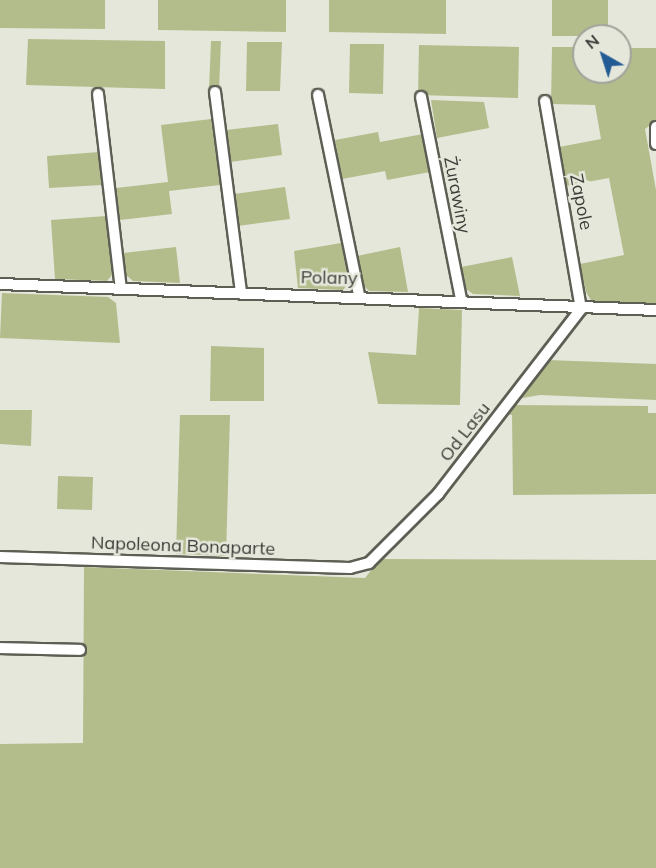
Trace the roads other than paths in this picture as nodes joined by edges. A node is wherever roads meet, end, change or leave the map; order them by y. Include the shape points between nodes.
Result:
1 (215, 92) dead end
2 (98, 94) dead end
3 (318, 95) dead end
4 (421, 98) dead end
5 (545, 101) dead end
6 (656, 126) edge
7 (656, 144) edge
8 (0, 284) edge
9 (121, 289) junction
10 (241, 293) junction
11 (359, 295) junction
12 (460, 299) junction
13 (581, 309) junction
14 (656, 310) edge
15 (0, 557) edge
16 (364, 565) joint
17 (0, 648) edge
18 (80, 650) dead end

1 - 10 street
2 - 9 street
3 - 11 street
4 - 12 street, Żurawiny
5 - 13 street, Zapole
6 - 7 street
8 - 9 street, Polany
9 - 10 street, Polany
10 - 11 street, Polany
11 - 12 street, Polany
12 - 13 street, Polany
13 - 14 street, Polany
13 - 16 street, Od Lasu via 438,494
15 - 16 street, Napoleona Bonaparte
17 - 18 street

